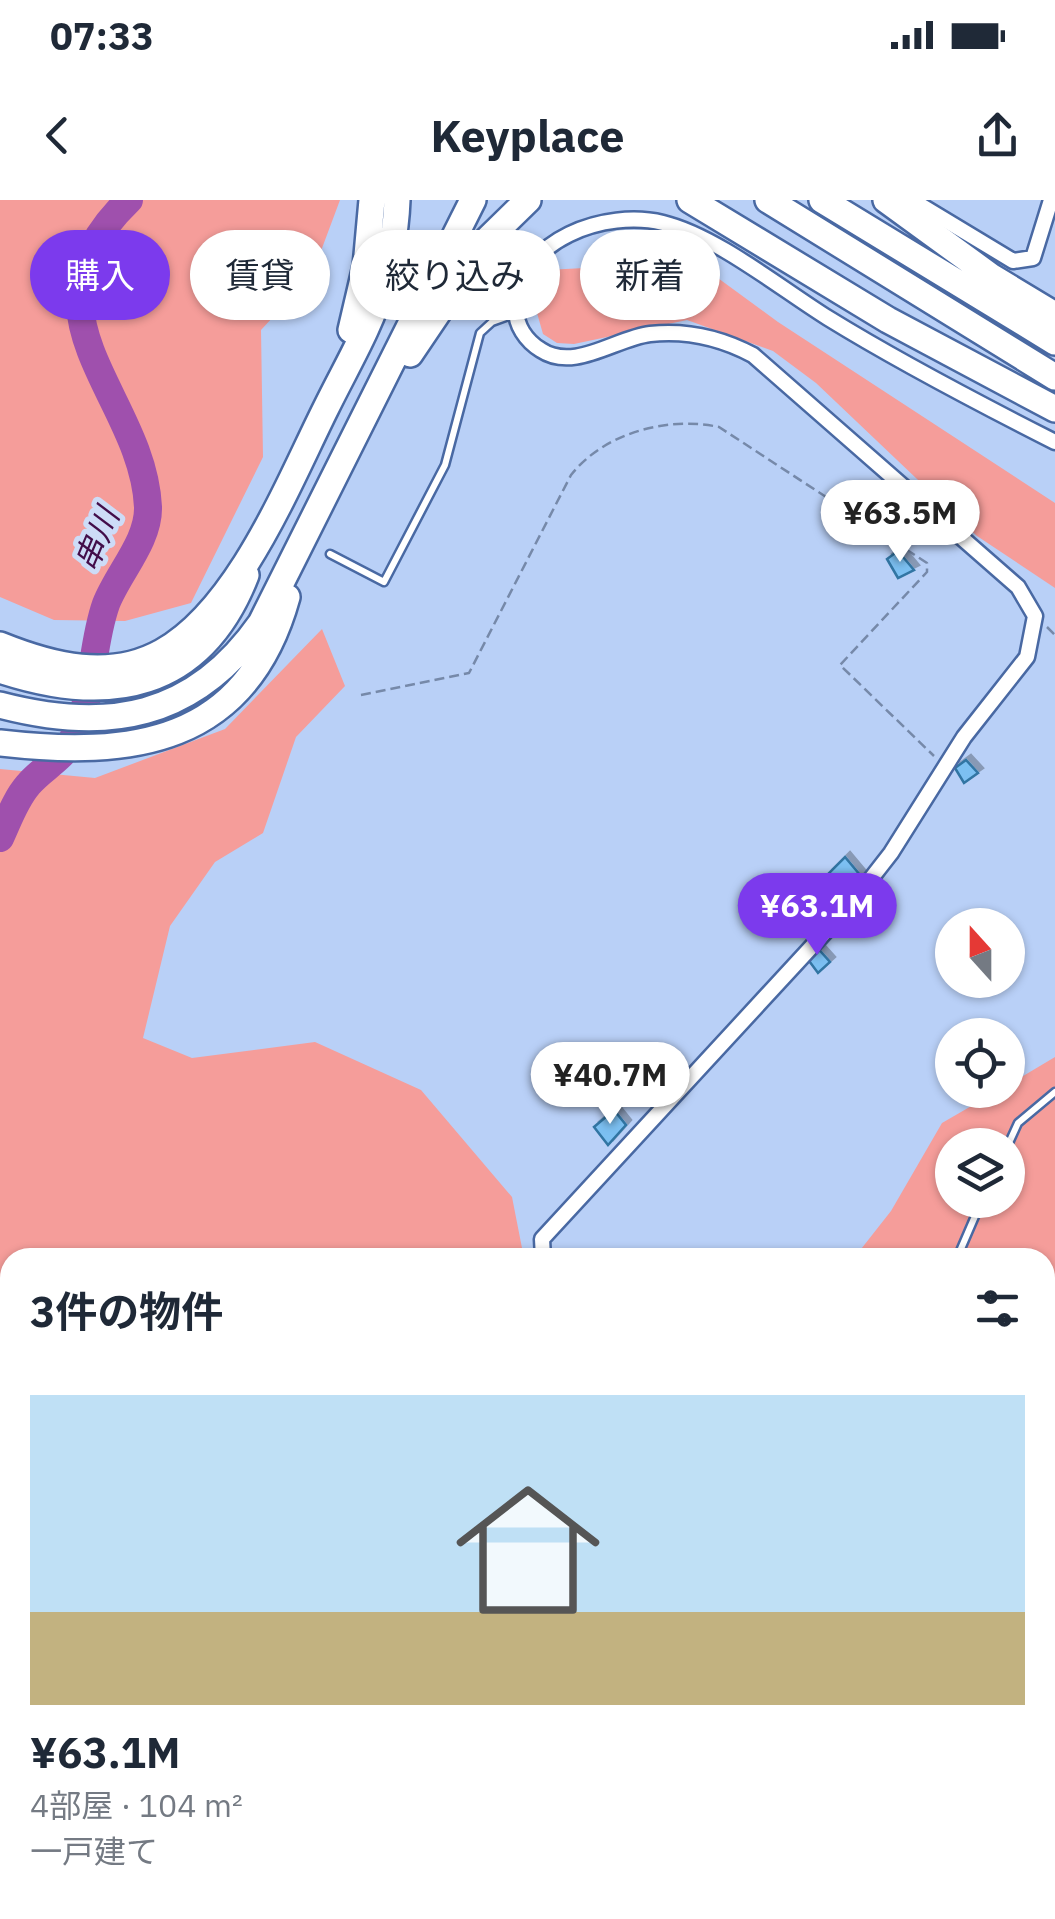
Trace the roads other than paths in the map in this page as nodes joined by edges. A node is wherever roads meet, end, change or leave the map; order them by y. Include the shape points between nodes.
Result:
1 (372, 200) edge
2 (397, 200) edge
3 (474, 200) edge
4 (528, 200) edge
5 (690, 200) edge
6 (768, 200) edge
7 (822, 200) edge
8 (886, 200) edge
9 (912, 200) edge
10 (1050, 200) edge
11 (560, 240) edge
12 (1055, 315) edge
13 (498, 320) edge
14 (518, 320) edge
15 (1055, 342) edge
16 (1055, 377) edge
17 (331, 398) junction
18 (372, 404) junction
19 (1055, 409) edge
20 (1055, 442) edge
21 (330, 554) dead end
22 (214, 619) junction
23 (0, 645) edge
24 (254, 652) junction
25 (0, 670) edge
26 (0, 705) edge
27 (0, 743) edge
28 (1055, 1092) edge
29 (1016, 1128) edge
30 (974, 1218) edge
31 (542, 1248) edge
32 (961, 1248) edge

1 - 17 highway via 359,301
2 - 17 highway via 376,304
3 - 18 highway
4 - 18 highway via 487,240
5 - 19 highway via 888,320
6 - 16 highway
7 - 15 highway
8 - 12 highway
9 - 10 street via 1013,261 1027,262 1034,258
11 - 20 street via 606,222 661,222
13 - 21 lane via 480,333 445,464 384,582
14 - 31 street via 539,350 559,357 664,333 700,335 753,355 1018,587 1034,616 1032,646 852,904 542,1239
17 - 22 highway
18 - 24 highway via 301,546 276,635
22 - 23 highway via 161,653 115,668 63,665
22 - 25 highway via 173,668 124,687 68,688
24 - 26 highway via 146,712 76,720
24 - 27 highway via 222,703 158,739 101,750
28 - 29 lane
30 - 32 lane

